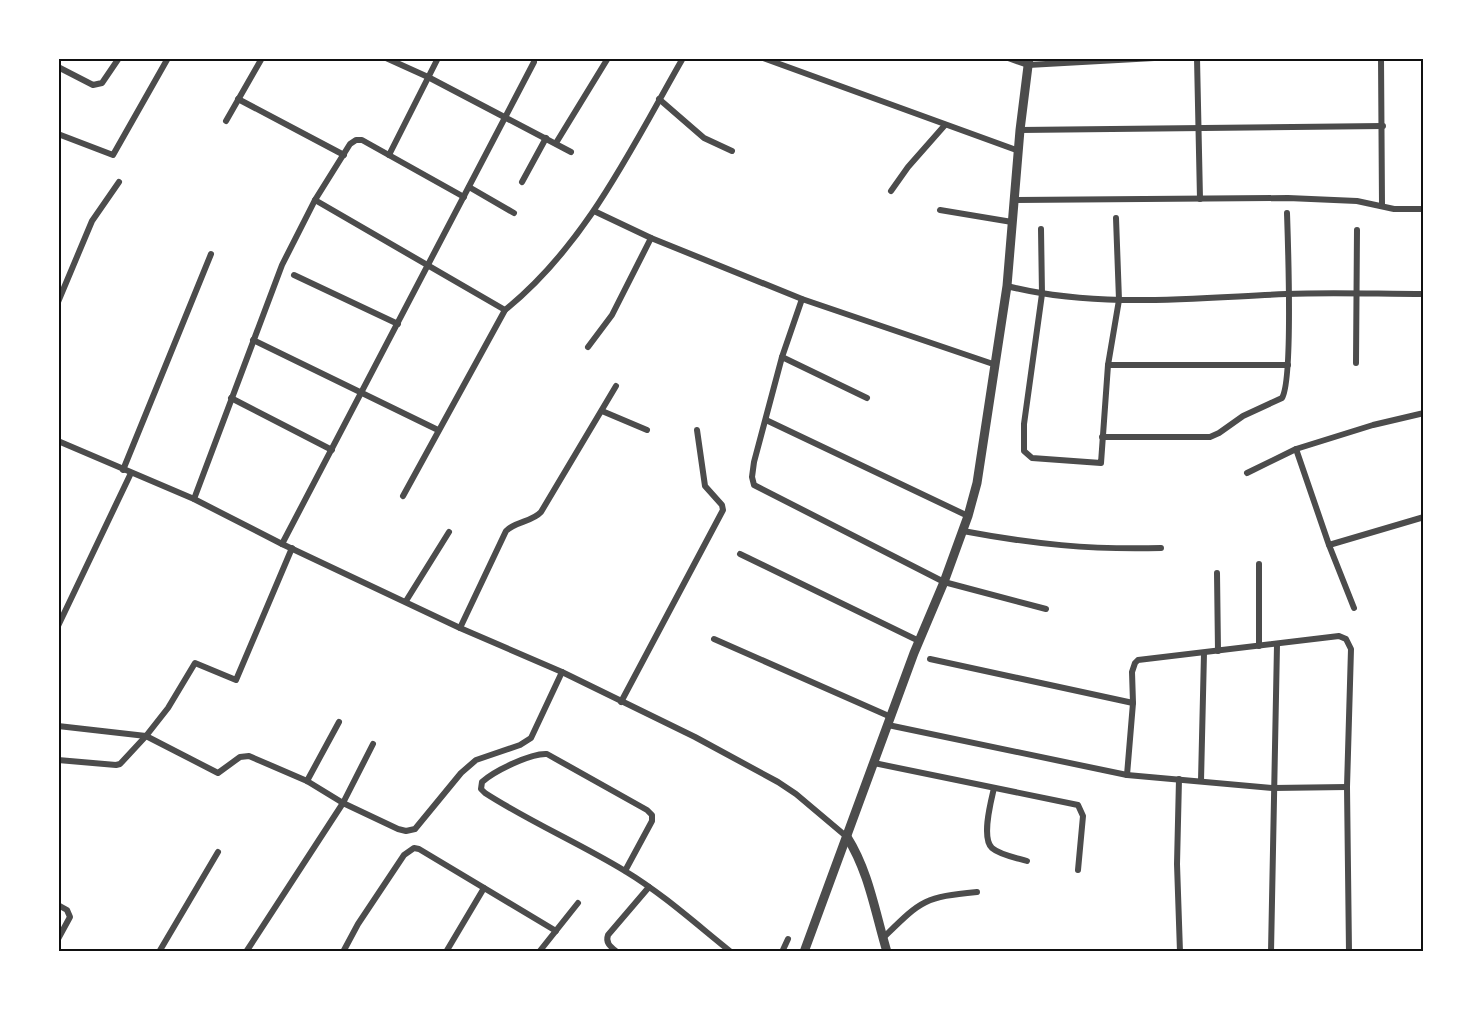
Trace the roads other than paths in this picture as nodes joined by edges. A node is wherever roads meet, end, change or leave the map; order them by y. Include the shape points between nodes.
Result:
1 (119, 58) edge
2 (168, 58) edge
3 (262, 58) edge
4 (386, 58) edge
5 (438, 58) edge
6 (608, 58) edge
7 (683, 58) edge
8 (763, 58) edge
9 (1008, 58) edge
10 (1154, 58) edge
11 (1197, 58) edge
12 (1381, 58) edge
13 (534, 62) dead end
14 (1029, 62) edge
15 (58, 67) edge
16 (428, 77) junction
17 (238, 99) junction
18 (659, 99) junction
19 (506, 117) junction
20 (225, 121) dead end
21 (945, 125) junction
22 (1383, 126) junction
23 (1198, 128) junction
24 (1020, 130) junction
25 (58, 134) edge
26 (546, 138) junction
27 (556, 143) junction
28 (732, 151) dead end
29 (571, 152) dead end
30 (1019, 152) junction
31 (344, 155) junction
32 (389, 155) junction
33 (119, 182) dead end
34 (522, 182) dead end
35 (469, 187) junction
36 (891, 191) dead end
37 (464, 197) junction
38 (1200, 199) junction
39 (315, 200) junction
40 (1015, 200) junction
41 (1382, 205) junction
42 (1424, 209) edge
43 (940, 210) dead end
44 (594, 211) junction
45 (514, 213) dead end
46 (1287, 213) dead end
47 (1116, 218) dead end
48 (1012, 222) junction
49 (1041, 229) dead end
50 (1357, 230) dead end
51 (651, 238) junction
52 (211, 254) dead end
53 (429, 265) junction
54 (294, 275) dead end
55 (1007, 286) junction
56 (1288, 293) junction
57 (1042, 294) junction
58 (1357, 294) junction
59 (1424, 294) edge
60 (802, 299) junction
61 (1119, 300) junction
62 (58, 302) edge
63 (505, 310) junction
64 (398, 324) junction
65 (254, 340) junction
66 (588, 346) dead end
67 (782, 357) junction
68 (1356, 363) dead end
69 (996, 365) junction
70 (1108, 365) junction
71 (1288, 365) junction
72 (616, 386) dead end
73 (362, 392) junction
74 (231, 398) junction
75 (867, 398) dead end
76 (602, 411) junction
77 (1424, 413) edge
78 (766, 420) junction
79 (438, 430) junction
80 (646, 430) dead end
81 (697, 430) dead end
82 (1102, 437) junction
83 (58, 441) edge
84 (1296, 449) junction
85 (332, 450) junction
86 (123, 470) junction
87 (131, 473) junction
88 (1247, 473) dead end
89 (403, 496) dead end
90 (194, 499) junction
91 (968, 516) junction
92 (1424, 517) edge
93 (963, 531) junction
94 (449, 532) dead end
95 (282, 544) junction
96 (1329, 546) junction
97 (292, 548) junction
98 (1161, 548) dead end
99 (740, 554) dead end
100 (1259, 564) dead end
101 (1217, 573) dead end
102 (944, 582) junction
103 (406, 601) junction
104 (1354, 608) dead end
105 (1046, 609) dead end
106 (58, 626) edge
107 (460, 628) junction
108 (714, 639) dead end
109 (919, 641) junction
110 (1276, 645) junction
111 (1259, 646) junction
112 (1218, 651) junction
113 (1204, 652) junction
114 (930, 659) dead end
115 (562, 672) junction
116 (621, 702) junction
117 (1133, 703) junction
118 (890, 721) junction
119 (339, 723) dead end
120 (58, 726) edge
121 (146, 736) junction
122 (373, 744) dead end
123 (58, 760) edge
124 (874, 763) junction
125 (1127, 775) junction
126 (1179, 779) junction
127 (307, 782) junction
128 (1201, 782) junction
129 (1347, 787) junction
130 (994, 788) junction
131 (1273, 788) junction
132 (343, 802) junction
133 (847, 837) junction
134 (218, 852) dead end
135 (1027, 861) dead end
136 (1078, 870) dead end
137 (625, 871) junction
138 (649, 887) junction
139 (484, 888) junction
140 (977, 892) dead end
141 (578, 903) dead end
142 (58, 905) edge
143 (556, 931) junction
144 (883, 938) junction
145 (58, 939) edge
146 (788, 939) dead end
147 (160, 950) edge
148 (153, 951) edge
149 (246, 951) edge
150 (343, 951) edge
151 (446, 951) edge
152 (539, 951) edge
153 (616, 951) edge
154 (731, 951) edge
155 (782, 951) edge
156 (804, 951) edge
157 (887, 951) edge
158 (1180, 951) edge
159 (1271, 951) edge
160 (1349, 951) edge

1 - 15 street via 98,85
2 - 25 street via 113,155
3 - 17 street
4 - 16 street
5 - 16 street
6 - 27 street
7 - 18 street
8 - 21 street
9 - 14 street
10 - 14 street
11 - 23 street
12 - 22 street
13 - 19 street
14 - 24 street
16 - 19 street
16 - 32 street
17 - 20 street
17 - 31 street
18 - 28 street via 704,138
18 - 44 street
19 - 26 street
19 - 35 street
21 - 30 street
21 - 36 street
22 - 23 street
22 - 41 street
23 - 24 street
23 - 38 street
24 - 30 street
26 - 27 street
26 - 34 street
27 - 29 street
30 - 40 street
31 - 32 street via 358,139
31 - 39 street
32 - 37 street
33 - 62 street via 92,221
35 - 37 street
35 - 45 street
37 - 53 street
38 - 40 street
38 - 41 street via 1288,198
39 - 53 street
39 - 65 street via 282,265
40 - 48 street
41 - 42 street
43 - 48 street
44 - 51 street
44 - 63 street via 547,271
46 - 56 street
47 - 61 street
48 - 55 street
49 - 57 street
50 - 58 street
51 - 60 street
51 - 66 street via 612,315
52 - 86 street
53 - 63 street
53 - 64 street
54 - 64 street
55 - 57 street
55 - 69 street
56 - 58 street
56 - 61 street
56 - 71 street
57 - 61 street
57 - 82 street via 1024,424 1024,451 1032,458 1101,463
58 - 59 street
58 - 68 street
60 - 67 street
60 - 69 street
61 - 70 street
63 - 79 street
64 - 73 street
65 - 73 street
65 - 74 street
67 - 75 street
67 - 78 street
69 - 91 street via 982,458
70 - 71 street
70 - 82 street
71 - 82 street via 1286,393 1282,398 1235,420 1214,435
72 - 76 street
73 - 79 street
73 - 85 street
74 - 85 street
74 - 90 street
76 - 80 street
76 - 107 street via 542,512 506,531
77 - 84 street
78 - 91 street
78 - 102 street via 752,471 754,485
79 - 89 street
81 - 116 street via 705,486 723,510
83 - 86 street
84 - 88 street
84 - 96 street
85 - 95 street
86 - 87 street
87 - 90 street
87 - 106 street
90 - 95 street
91 - 93 street
92 - 96 street
93 - 98 street via 1042,545 1115,550
93 - 102 street
94 - 103 street
95 - 97 street
96 - 104 street
97 - 103 street
97 - 121 street via 236,680 195,663
99 - 109 street
100 - 111 street
101 - 112 street
102 - 105 street
102 - 109 street
103 - 107 street
107 - 115 street
108 - 118 street
109 - 118 street
110 - 111 street
110 - 129 street via 1339,636 1349,643
110 - 131 street
111 - 112 street
112 - 113 street
113 - 117 street via 1138,660 1132,672
113 - 128 street
114 - 117 street
115 - 116 street
115 - 132 street via 531,738 476,760 415,829 398,829
116 - 133 street via 769,776
117 - 125 street
118 - 124 street
118 - 125 street
119 - 127 street
120 - 121 street
121 - 123 street via 120,764
121 - 127 street via 217,773 245,755
122 - 132 street
124 - 130 street
124 - 133 street
125 - 126 street
126 - 128 street
126 - 158 street
127 - 132 street
128 - 131 street
129 - 131 street
129 - 160 street
130 - 135 street via 989,843 993,849
130 - 136 street via 1081,808
131 - 159 street
132 - 149 street
133 - 144 street via 868,880
133 - 156 street
134 - 147 street
137 - 137 street via 652,821 647,810 547,754 532,755 482,782 483,791 513,811
137 - 138 street
138 - 153 street via 608,935 608,945
138 - 154 street
139 - 143 street
139 - 150 street via 419,849 410,849
139 - 151 street
140 - 144 street via 923,902
141 - 143 street
142 - 145 street via 70,917
143 - 152 street
144 - 157 street
146 - 155 street
147 - 148 street

